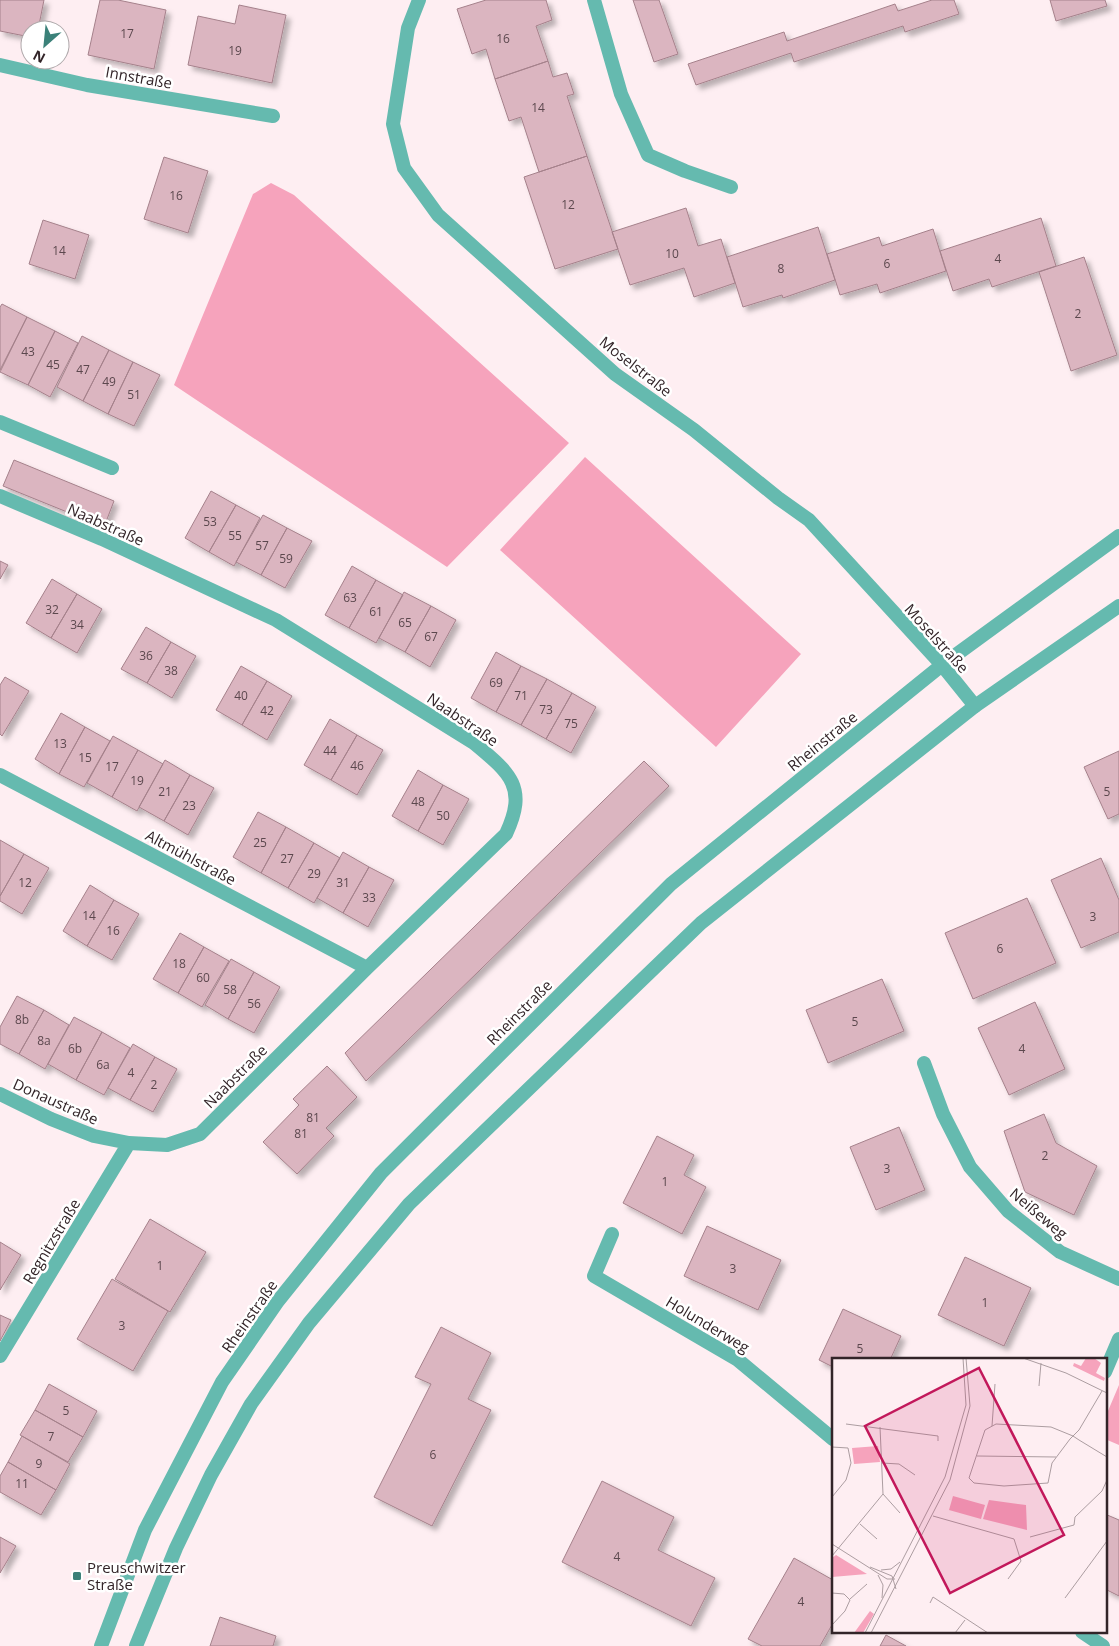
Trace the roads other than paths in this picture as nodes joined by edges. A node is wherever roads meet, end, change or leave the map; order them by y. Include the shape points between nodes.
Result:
1 (419, 0) edge
2 (594, 0) edge
3 (0, 65) edge
4 (273, 116) dead end
5 (732, 187) dead end
6 (0, 422) edge
7 (112, 468) dead end
8 (0, 496) edge
9 (1119, 536) edge
10 (1119, 606) edge
11 (942, 664) junction
12 (975, 706) junction
13 (0, 775) edge
14 (367, 968) junction
15 (924, 1063) dead end
16 (0, 1094) edge
17 (129, 1143) junction
18 (612, 1234) dead end
19 (1119, 1279) edge
20 (1119, 1339) edge
21 (0, 1356) edge
22 (1106, 1370) edge
23 (832, 1438) edge
24 (1085, 1634) edge
25 (101, 1646) edge
26 (136, 1646) edge
27 (1103, 1646) edge

1 - 11 street, Moselstraße via 408,28 393,124 404,168 438,215 615,374 694,430 809,520
2 - 5 street via 620,94 648,155
3 - 4 street, Innstraße via 87,85
6 - 7 street
8 - 14 street, Naabstraße via 102,539 276,620 474,743 504,770 516,792 517,804 506,834
9 - 11 street, Rheinstraße
10 - 12 street
11 - 12 street, Moselstraße
11 - 25 street, Rheinstraße via 671,884 381,1173 278,1301 222,1382 145,1530
12 - 26 street via 701,923 409,1204 309,1323 251,1404 207,1483 176,1548
13 - 14 street, Altmühlstraße
14 - 17 street, Naabstraße via 200,1134 167,1145
15 - 19 street, Neißeweg via 943,1114 970,1166 1008,1211 1060,1252
16 - 17 street, Donaustraße via 59,1123 94,1136
17 - 21 street, Regnitzstraße
18 - 23 street, Holunderweg via 594,1276 738,1360
20 - 22 street
24 - 27 street

